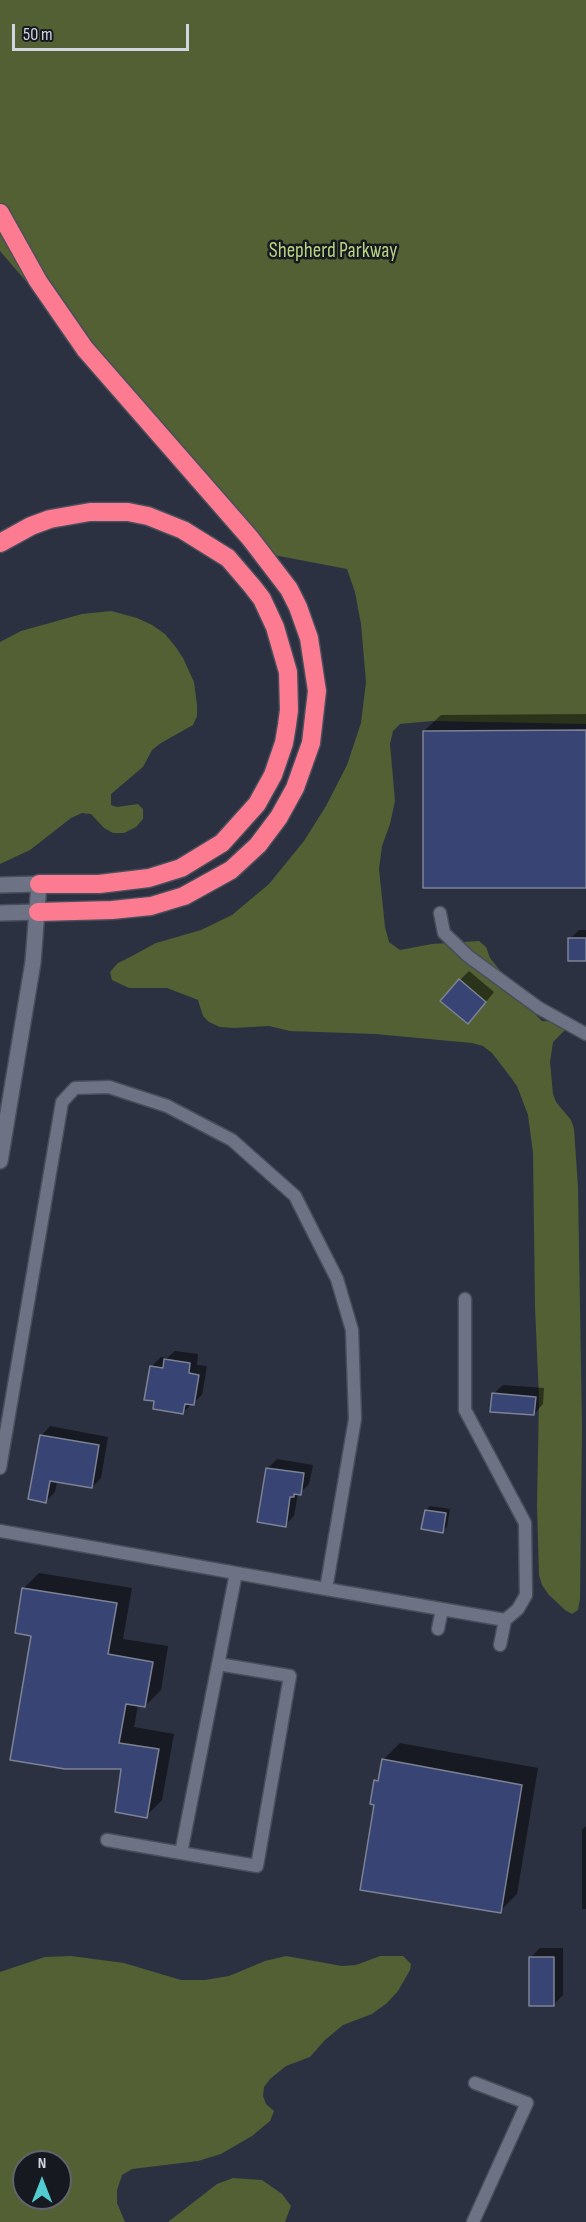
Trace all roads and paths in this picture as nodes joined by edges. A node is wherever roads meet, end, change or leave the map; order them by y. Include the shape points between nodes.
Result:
1 (0, 213) edge
2 (0, 543) edge
3 (39, 884) junction
4 (0, 885) edge
5 (38, 912) junction
6 (0, 913) edge
7 (440, 913) dead end
8 (586, 1034) edge
9 (0, 1161) edge
10 (465, 1299) dead end
11 (0, 1468) edge
12 (0, 1531) edge
13 (236, 1573) junction
14 (326, 1589) junction
15 (442, 1609) junction
16 (505, 1620) junction
17 (438, 1629) dead end
18 (500, 1645) dead end
19 (218, 1664) junction
20 (108, 1840) dead end
21 (181, 1853) junction
22 (475, 2083) dead end
23 (473, 2222) edge

1 - 5 highway via 38,281 85,349 250,538 289,589 309,638 317,691 311,743 295,788 258,845 231,870 184,896 151,906
2 - 3 highway via 50,519 90,512 128,512 183,530 228,558 262,599 288,672 287,725 273,775 257,804 222,843 181,868 149,878 99,884
3 - 4 street
3 - 5 street
5 - 6 street
5 - 9 street
7 - 8 lane via 444,933 468,956 539,1008
10 - 16 lane via 465,1410 525,1523 525,1595 518,1609
11 - 14 lane via 62,1102 75,1088 109,1087 167,1106 232,1140 295,1196 337,1278 352,1330 356,1419
12 - 13 lane
13 - 14 lane
13 - 19 lane
14 - 15 lane
15 - 16 lane
15 - 17 lane
16 - 18 lane
19 - 21 lane
19 - 21 lane via 290,1676 257,1866
20 - 21 lane
22 - 23 lane via 527,2103

